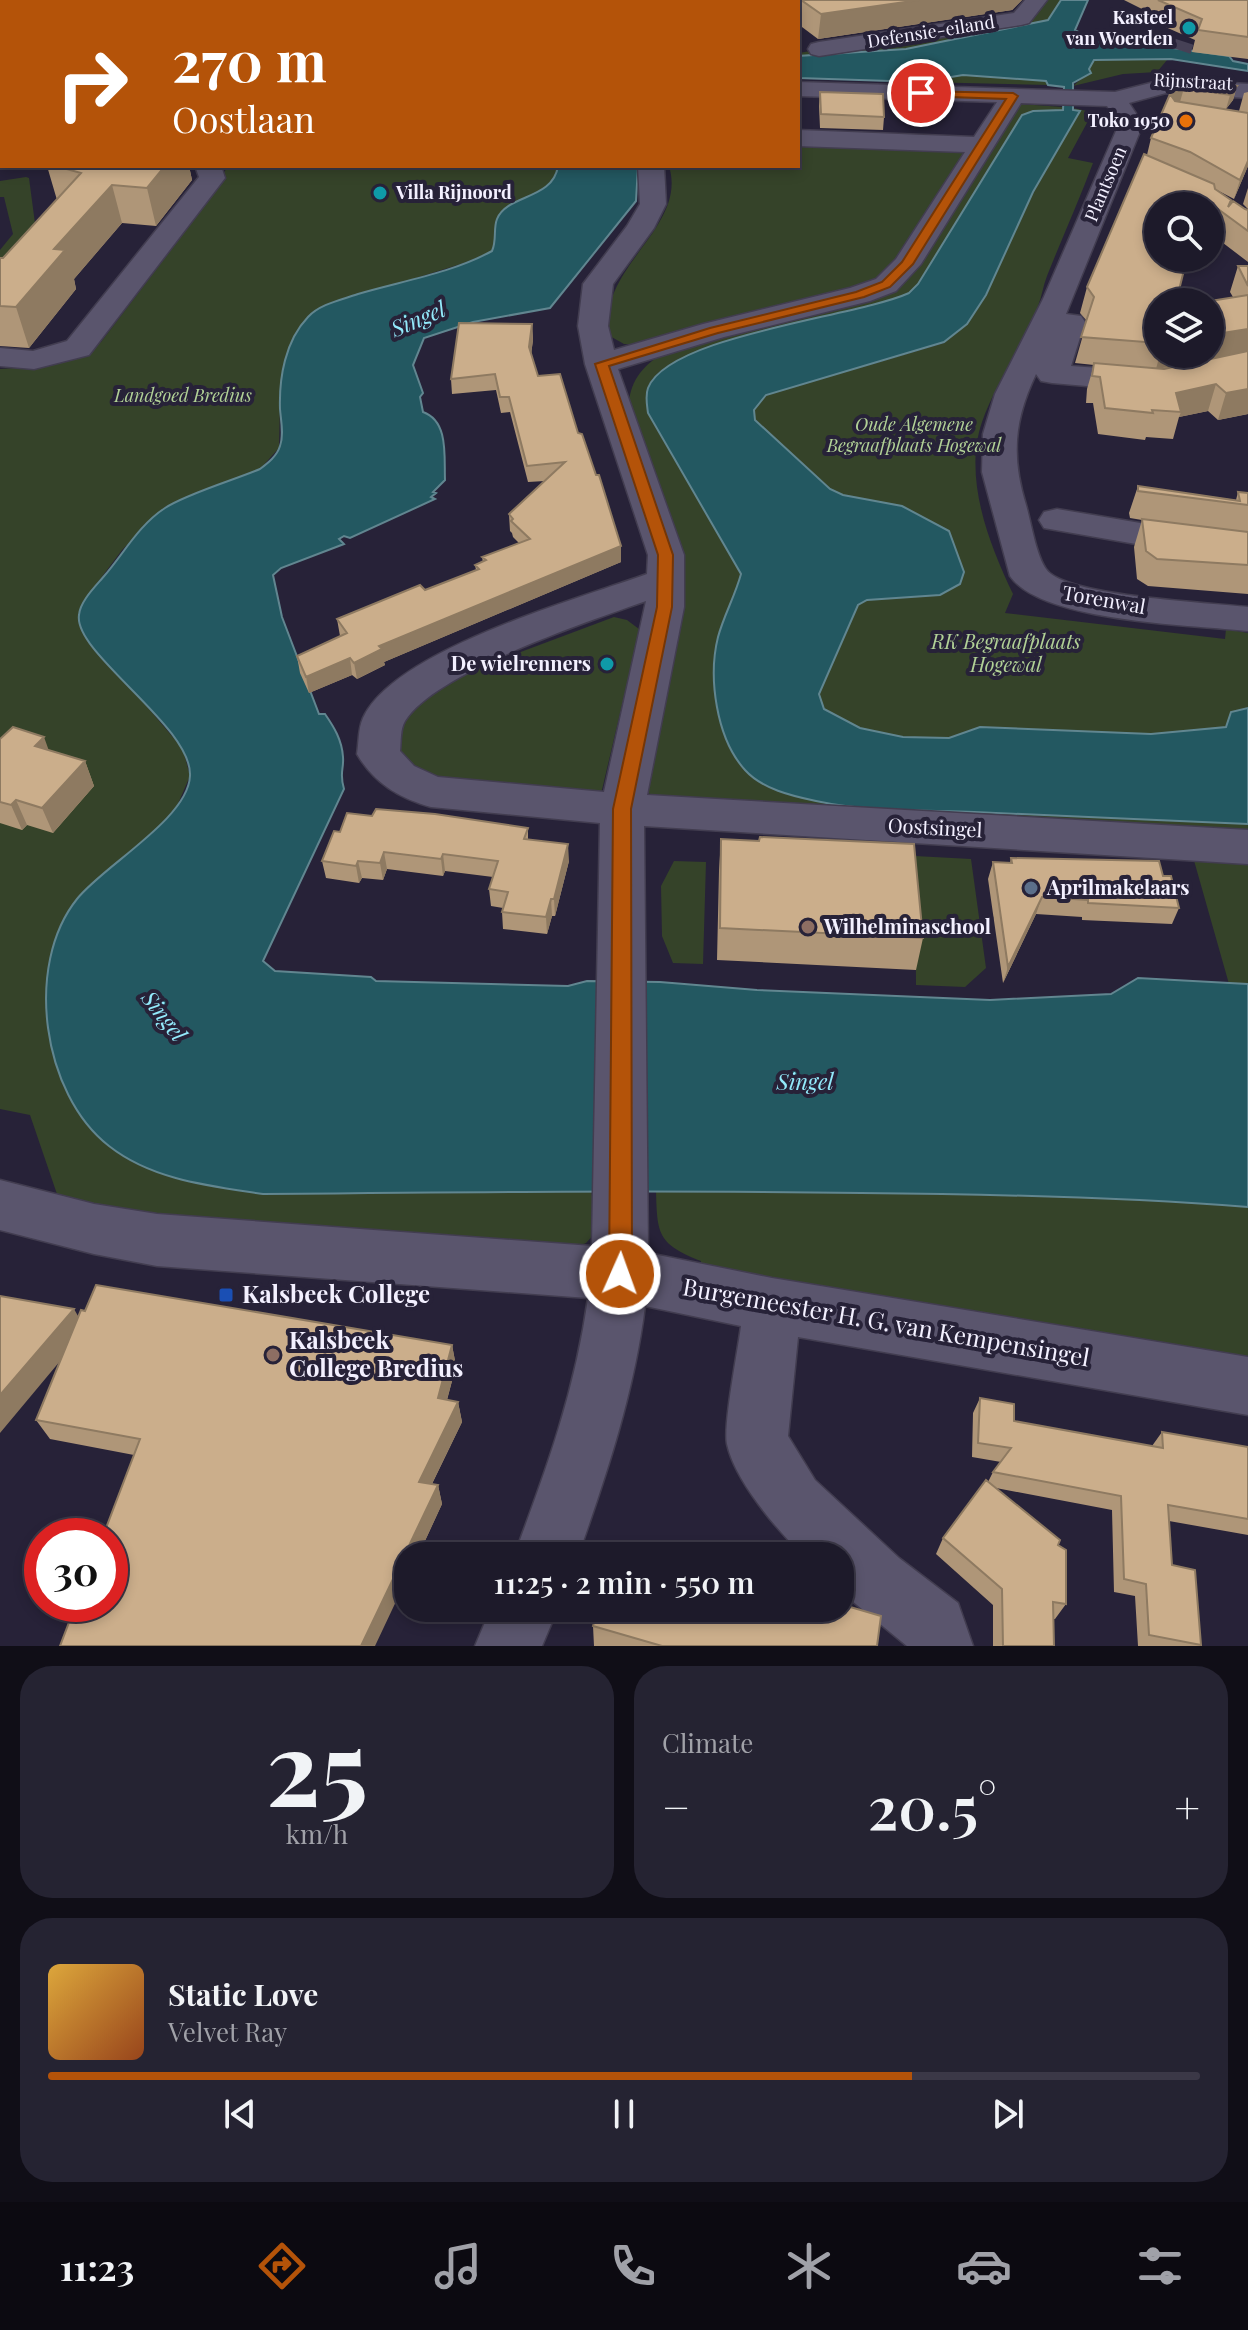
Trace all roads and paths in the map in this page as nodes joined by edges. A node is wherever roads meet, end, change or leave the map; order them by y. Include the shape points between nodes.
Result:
1 (1036, 0) edge
2 (819, 49) dead end
3 (1248, 85) edge
4 (800, 89) edge
5 (1248, 91) edge
6 (1013, 96) junction
7 (1115, 99) junction
8 (1154, 108) dead end
9 (800, 138) edge
10 (980, 145) junction
11 (209, 168) edge
12 (651, 168) edge
13 (1058, 299) junction
14 (0, 357) edge
15 (601, 364) junction
16 (1232, 369) edge
17 (1017, 372) joint
18 (1248, 397) edge
19 (1057, 520) dead end
20 (1248, 547) edge
21 (667, 580) junction
22 (1248, 619) edge
23 (622, 809) junction
24 (1248, 847) edge
25 (0, 1205) edge
26 (620, 1274) junction
27 (772, 1305) junction
28 (1248, 1386) edge
29 (551, 1542) edge
30 (519, 1622) edge
31 (508, 1646) edge
32 (940, 1646) edge

1 - 2 street, Defensie-eiland via 1021,18
3 - 7 street, Rijnstraat via 1168,74 1120,88
4 - 6 street
5 - 7 street, Rijnstraat via 1166,86
6 - 7 street
6 - 10 street
7 - 8 street
7 - 13 street, Plantsoen via 1131,124 1110,148
9 - 10 street
10 - 15 street via 907,264 886,285
11 - 14 street via 212,178 78,348 34,360
12 - 15 street via 653,204 598,284 593,326
13 - 16 street via 1076,305 1052,374 1156,382
13 - 17 street, Plantsoen
15 - 21 street via 666,555
16 - 18 street
17 - 22 street, Torenwal via 1000,434 999,472 1040,604 1091,602
19 - 20 street
21 - 23 street
21 - 23 street, Oostsingel via 457,660 417,684 384,718 378,754 399,777 431,792
23 - 24 street, Oostsingel
23 - 26 street
25 - 26 street, Burgemeester H. G. van Kempensingel via 157,1240
26 - 27 street, Burgemeester H. G. van Kempensingel
26 - 29 street via 609,1359 586,1446
27 - 28 street, Burgemeester H. G. van Kempensingel
27 - 32 street via 757,1442 793,1502 876,1581 935,1626
30 - 31 street

